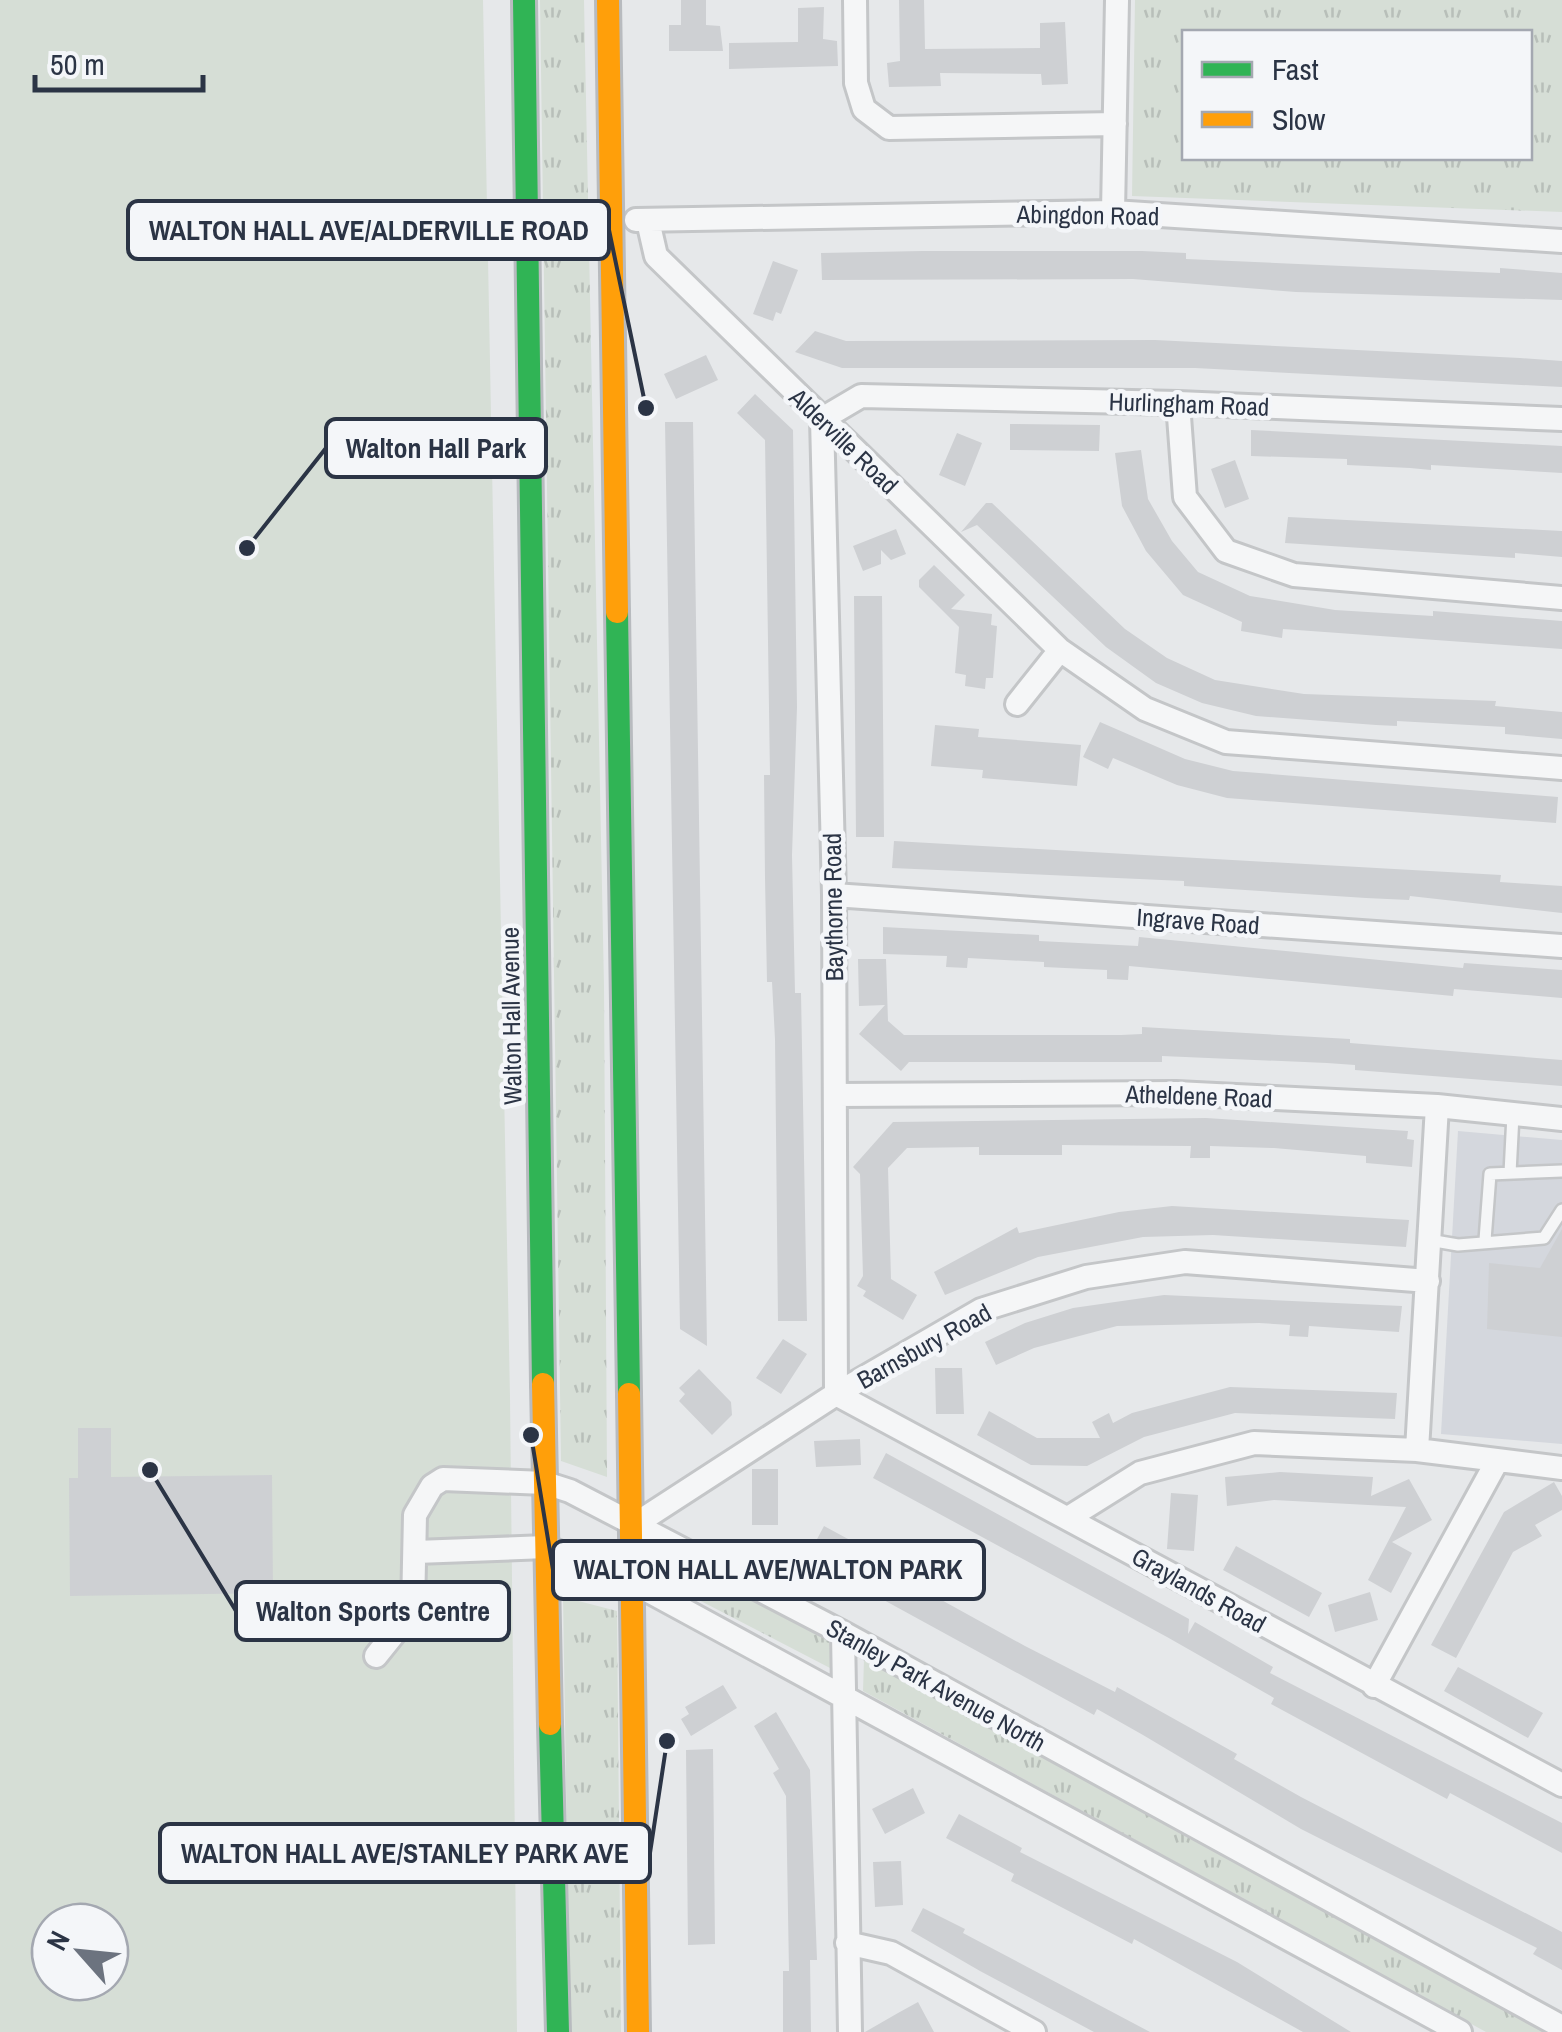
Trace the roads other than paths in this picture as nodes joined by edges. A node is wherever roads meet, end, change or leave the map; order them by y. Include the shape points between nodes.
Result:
1 (524, 0) edge
2 (608, 0) edge
3 (855, 0) edge
4 (1117, 0) edge
5 (1115, 124) junction
6 (1113, 212) junction
7 (612, 219) junction
8 (648, 220) junction
9 (1562, 241) edge
10 (1178, 403) junction
11 (822, 419) junction
12 (1562, 419) edge
13 (1562, 598) edge
14 (1060, 650) junction
15 (1017, 704) dead end
16 (1562, 768) edge
17 (834, 896) junction
18 (1562, 946) edge
19 (836, 1095) junction
20 (1437, 1106) junction
21 (1513, 1114) junction
22 (1562, 1119) edge
23 (1562, 1170) edge
24 (1510, 1173) junction
25 (1562, 1210) edge
26 (1430, 1240) junction
27 (1486, 1240) junction
28 (1428, 1281) junction
29 (836, 1394) junction
30 (1418, 1450) junction
31 (1496, 1463) junction
32 (1562, 1468) edge
33 (545, 1483) junction
34 (1068, 1518) junction
35 (634, 1525) junction
36 (546, 1547) junction
37 (416, 1552) junction
38 (634, 1582) junction
39 (843, 1633) junction
40 (376, 1656) dead end
41 (1374, 1686) junction
42 (845, 1698) junction
43 (1562, 1785) edge
44 (847, 1944) junction
45 (1562, 2027) edge
46 (558, 2032) edge
47 (638, 2032) edge
48 (850, 2032) edge
49 (1034, 2032) edge
50 (1460, 2032) edge

1 - 33 highway, Walton Hall Avenue
2 - 7 highway
3 - 5 street via 856,83 864,109 890,128
4 - 5 street
5 - 6 street
6 - 8 street, Abingdon Road
6 - 9 street, Abingdon Road
7 - 8 street, Abingdon Road
7 - 35 highway
8 - 11 street, Alderville Road via 656,256
10 - 11 street, Hurlingham Road via 860,396
10 - 12 street, Hurlingham Road
10 - 13 street via 1185,497 1226,552 1294,575
11 - 14 street, Alderville Road
11 - 17 street, Baythorne Road
14 - 15 street
14 - 16 street, Alderville Road via 1145,709 1226,742
17 - 18 street, Ingrave Road
17 - 19 street, Baythorne Road
19 - 20 street, Atheldene Road via 1176,1093
19 - 29 street, Baythorne Road
20 - 21 street, Atheldene Road
20 - 26 street
21 - 22 street, Atheldene Road
21 - 24 lane
23 - 24 lane
24 - 27 lane via 1490,1174
25 - 27 lane via 1544,1238
26 - 27 lane
26 - 28 street
28 - 29 street, Barnsbury Road via 1184,1262 1086,1277 981,1310
28 - 30 street
29 - 34 street, Graylands Road
29 - 35 street, Barnsbury Road
30 - 31 street
30 - 34 street via 1254,1443 1140,1473
31 - 32 street
31 - 41 street
33 - 35 street, Stanley Park Avenue North
33 - 36 highway, Walton Hall Avenue
33 - 37 street, Stanley Park Avenue North via 444,1479 418,1504
34 - 41 street, Graylands Road
35 - 38 highway
35 - 39 street, Stanley Park Avenue North
36 - 37 street
36 - 38 street
36 - 46 highway, Walton Hall Avenue
37 - 40 street, Stanley Park Avenue North via 412,1610
38 - 42 street
38 - 47 highway
39 - 42 street
39 - 45 street, Stanley Park Avenue North
41 - 43 street, Graylands Road
42 - 44 street
42 - 50 street
44 - 48 street
44 - 49 street via 891,1953

